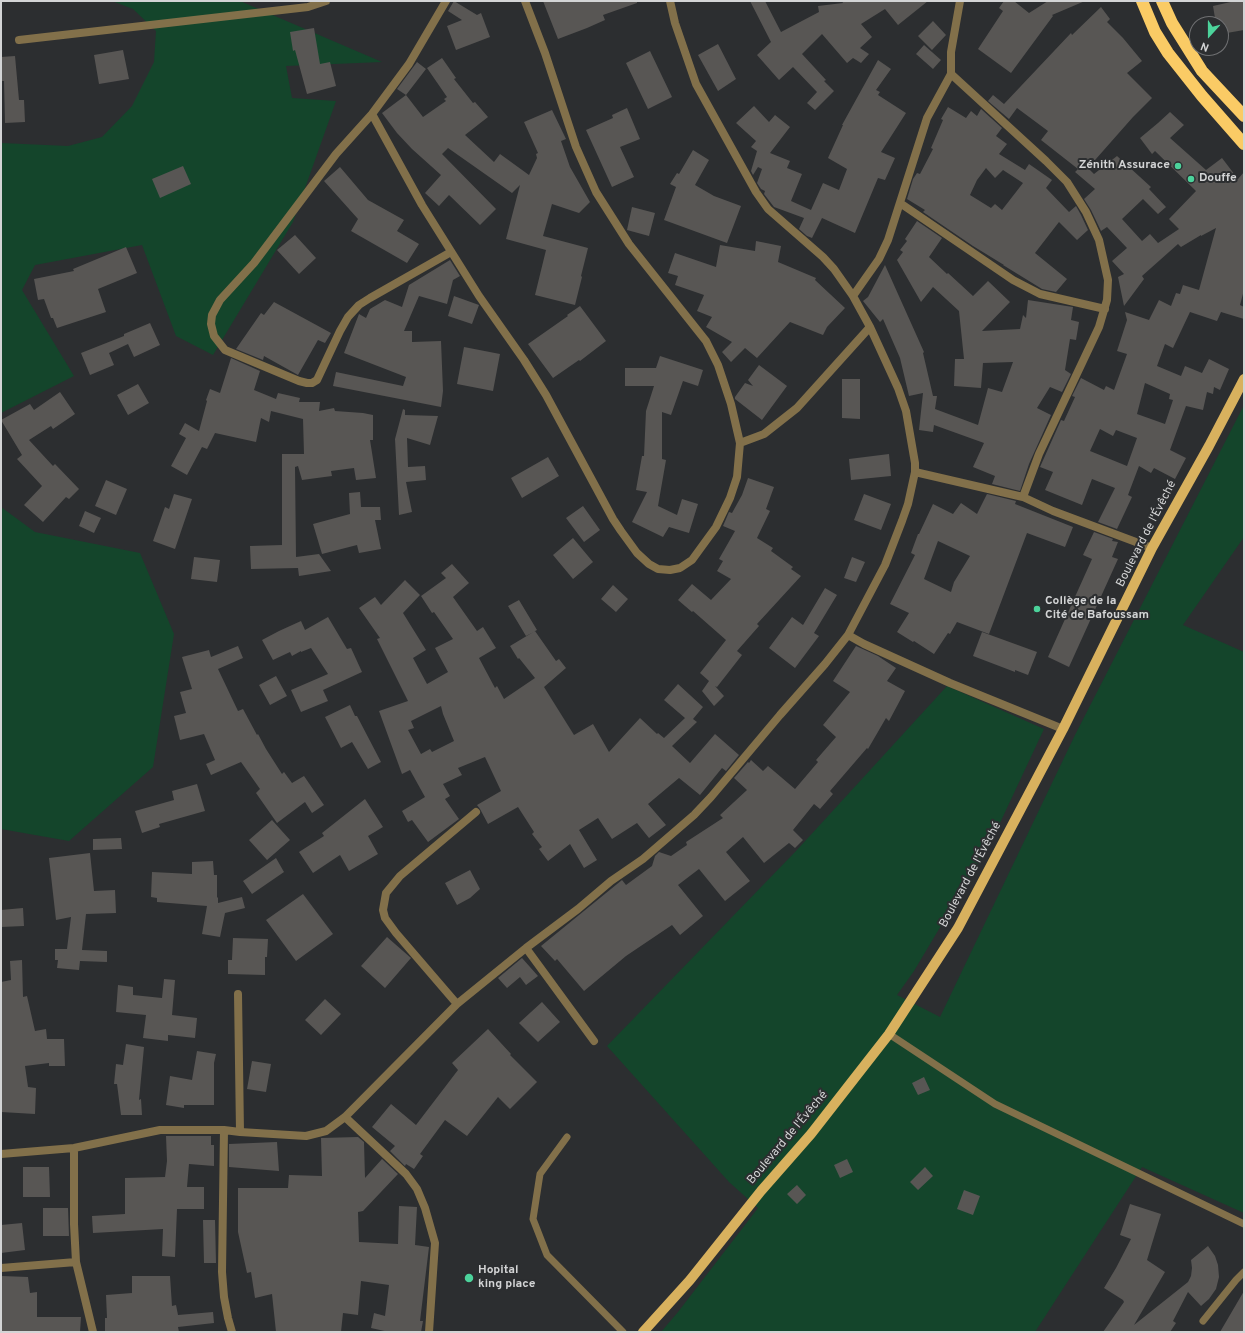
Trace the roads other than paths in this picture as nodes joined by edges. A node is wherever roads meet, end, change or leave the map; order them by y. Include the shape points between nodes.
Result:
1 (326, 1) edge
2 (446, 1) edge
3 (525, 1) edge
4 (670, 1) edge
5 (960, 1) edge
6 (1142, 1) edge
7 (1162, 1) edge
8 (19, 40) dead end
9 (951, 74) junction
10 (372, 114) junction
11 (1244, 116) edge
12 (1244, 144) edge
13 (900, 202) junction
14 (451, 252) junction
15 (853, 296) junction
16 (1105, 309) junction
17 (870, 327) junction
18 (1244, 379) edge
19 (740, 443) junction
20 (915, 472) junction
21 (1023, 497) junction
22 (1152, 548) junction
23 (848, 635) junction
24 (1064, 729) junction
25 (476, 812) dead end
26 (526, 948) junction
27 (238, 994) dead end
28 (457, 1004) junction
29 (889, 1034) junction
30 (594, 1041) dead end
31 (345, 1117) junction
32 (224, 1130) junction
33 (240, 1132) junction
34 (567, 1137) dead end
35 (74, 1148) junction
36 (1, 1154) edge
37 (1244, 1224) edge
38 (76, 1262) junction
39 (1, 1268) edge
40 (1244, 1272) edge
41 (1203, 1320) dead end
42 (93, 1332) edge
43 (232, 1332) edge
44 (429, 1332) edge
45 (623, 1332) edge
46 (643, 1332) edge

1 - 8 street via 308,7
2 - 10 street via 409,64
3 - 19 street via 576,147 596,192 629,244 706,341 729,397
4 - 15 street via 696,84 760,199 823,257
5 - 9 street via 951,52
6 - 12 highway via 1155,32 1168,53
7 - 11 highway via 1172,23 1202,71
9 - 13 street via 927,118
9 - 16 street via 1046,161 1071,188 1099,240 1108,280
10 - 14 street
10 - 14 street via 336,154 254,263 220,300 212,315 214,336 225,350 299,381 312,383 317,380 348,317 360,305
13 - 15 street via 879,259
13 - 16 street via 1013,280 1040,294
14 - 19 street via 546,395 613,519 637,553 649,564 658,569 670,570 680,568 692,560 716,527 730,498 738,477
15 - 17 street
16 - 21 street via 1099,328 1039,454
17 - 19 street via 797,408 764,434
17 - 20 street via 906,411
18 - 22 main road, Boulevard de l'Évêché
20 - 21 street
20 - 23 street via 902,521 885,565
21 - 22 street
22 - 24 main road, Boulevard de l'Évêché
23 - 24 street via 950,683
23 - 26 street via 702,808 643,859
24 - 29 main road, Boulevard de l'Évêché via 958,928
25 - 28 street via 400,876 386,893 382,910 396,933
26 - 28 street
26 - 30 street
27 - 33 street
28 - 31 street
29 - 37 lane via 995,1104
29 - 46 main road, Boulevard de l'Évêché via 811,1134 761,1191 690,1280
31 - 33 street via 326,1131 306,1136
31 - 44 street via 406,1174 417,1189 425,1208 435,1243
32 - 33 street
32 - 35 street via 160,1130
32 - 43 street via 222,1272
34 - 45 lane via 540,1174 533,1219 547,1255
35 - 36 street
35 - 38 street
38 - 39 street
38 - 42 street
40 - 41 lane

